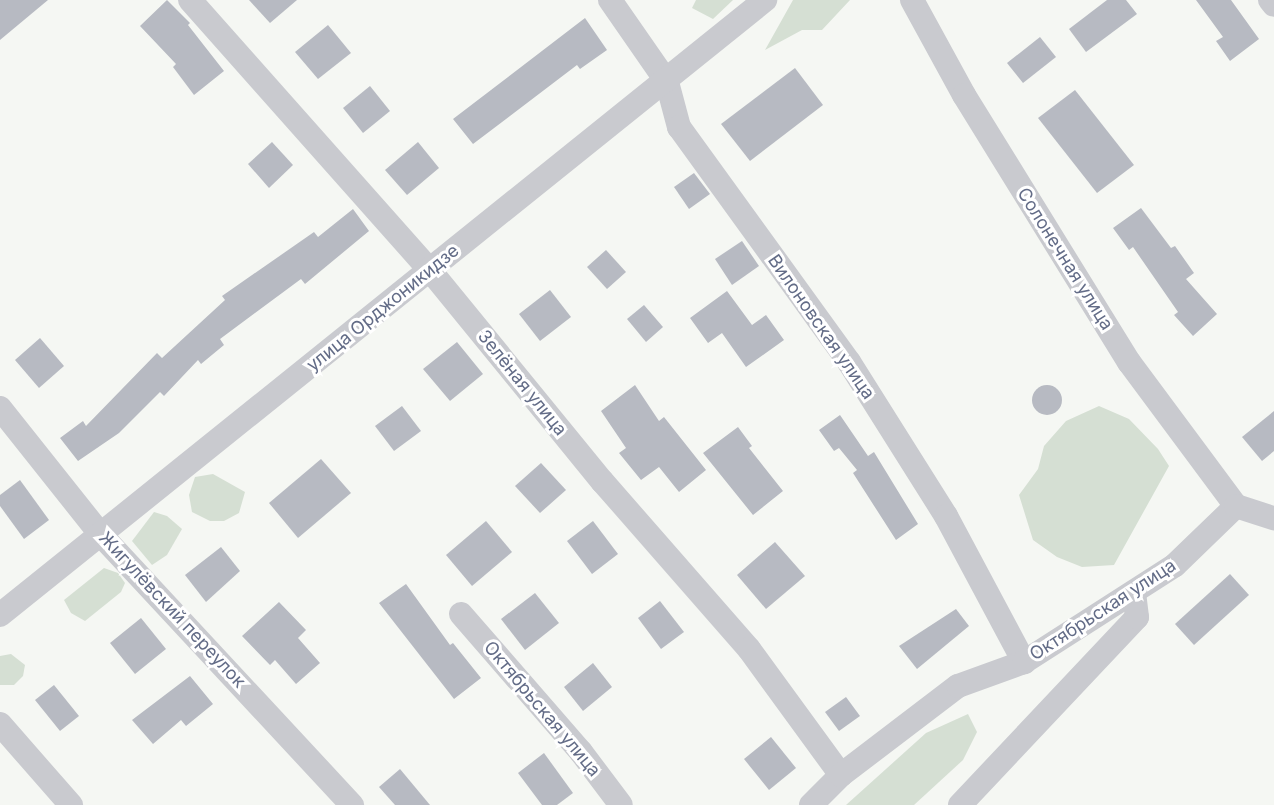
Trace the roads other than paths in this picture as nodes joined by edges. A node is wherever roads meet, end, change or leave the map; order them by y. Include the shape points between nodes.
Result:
1 (190, 0) edge
2 (610, 0) edge
3 (765, 0) edge
4 (912, 0) edge
5 (1270, 0) edge
6 (1274, 5) edge
7 (667, 82) junction
8 (429, 270) junction
9 (0, 408) edge
10 (1236, 506) junction
11 (1274, 518) edge
12 (101, 535) junction
13 (1134, 592) junction
14 (461, 614) dead end
15 (0, 615) edge
16 (1024, 662) junction
17 (0, 724) edge
18 (841, 775) junction
19 (71, 805) edge
20 (352, 805) edge
21 (621, 805) edge
22 (811, 805) edge
23 (960, 805) edge

1 - 8 street, Зелёная улица
2 - 7 street, Вилоновская улица
3 - 7 street, улица Орджоникидзе
4 - 10 street, Солонечная улица via 964,95 1129,362
5 - 6 street
7 - 8 street, улица Орджоникидзе
7 - 16 street, Вилоновская улица via 679,127 849,362 946,516
8 - 12 street, улица Орджоникидзе
8 - 18 street, Зелёная улица via 602,481 749,650
9 - 12 street, Жигулёвский переулок
10 - 11 street
10 - 13 street, Октябрьская улица via 1175,565
12 - 15 street, улица Орджоникидзе
12 - 20 street, Жигулёвский переулок
13 - 16 street, Октябрьская улица
13 - 23 street via 1137,617
14 - 21 street, Октябрьская улица via 581,752
16 - 18 street, Октябрьская улица via 958,686
17 - 19 street
18 - 22 street, Октябрьская улица

